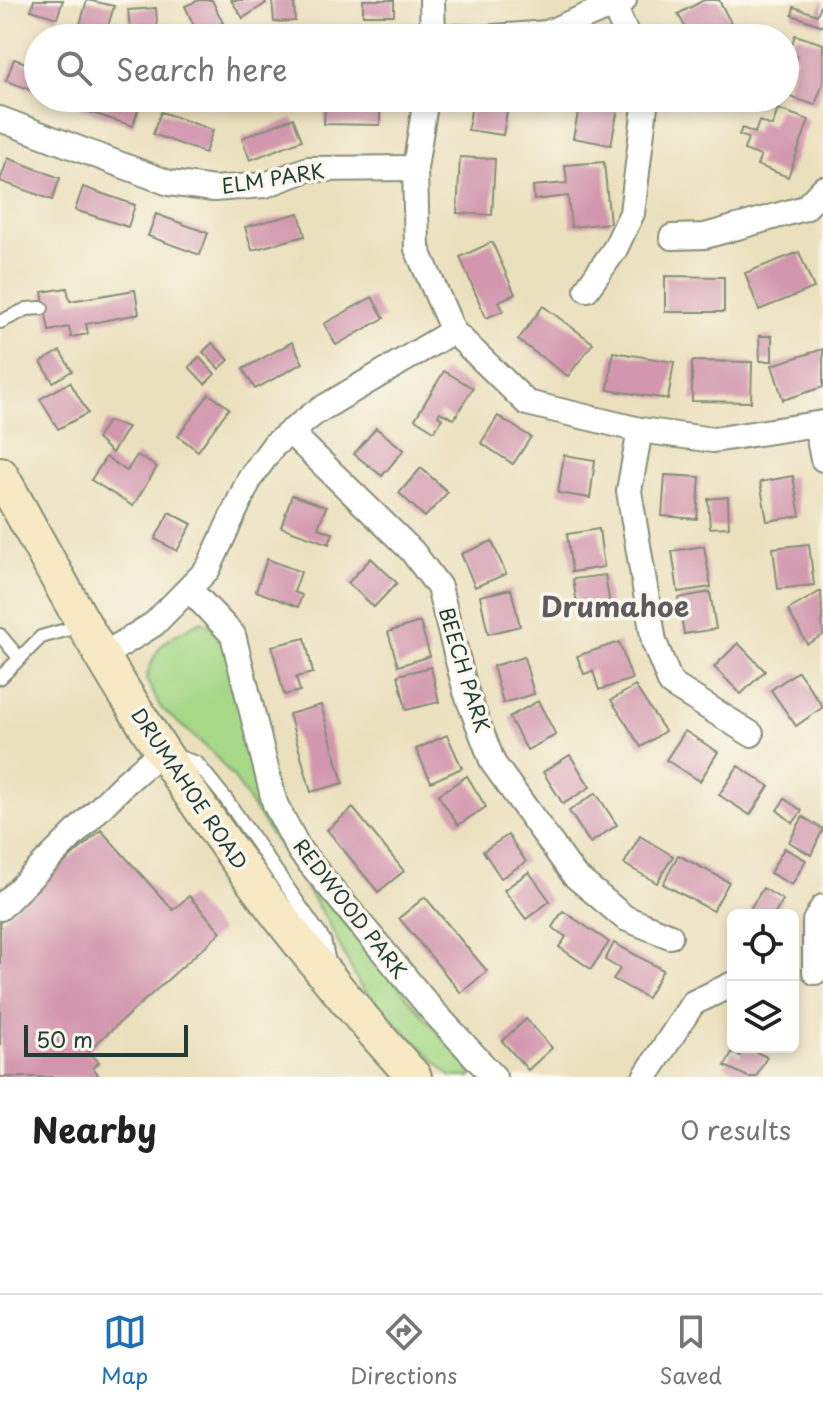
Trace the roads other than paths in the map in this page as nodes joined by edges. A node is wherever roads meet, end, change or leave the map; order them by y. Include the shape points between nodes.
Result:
1 (432, 0) edge
2 (619, 3) edge
3 (433, 24) edge
4 (569, 24) edge
5 (624, 24) edge
6 (424, 112) edge
7 (644, 112) edge
8 (0, 119) edge
9 (415, 168) junction
10 (823, 189) edge
11 (672, 237) dead end
12 (587, 289) dead end
13 (42, 308) dead end
14 (0, 322) edge
15 (453, 331) junction
16 (820, 424) edge
17 (640, 430) junction
18 (290, 432) junction
19 (823, 459) edge
20 (0, 474) edge
21 (190, 590) junction
22 (86, 624) junction
23 (0, 635) edge
24 (104, 655) junction
25 (20, 659) junction
26 (0, 678) edge
27 (751, 734) dead end
28 (162, 751) junction
29 (823, 907) edge
30 (0, 908) edge
31 (670, 936) dead end
32 (810, 973) edge
33 (727, 987) edge
34 (414, 1077) edge
35 (494, 1077) edge
36 (645, 1077) edge

1 - 3 street
2 - 4 street
2 - 5 street
6 - 9 street
7 - 12 street via 632,213
8 - 9 street, ELM PARK via 169,183 214,189 265,185 308,169
9 - 15 street via 417,249
10 - 11 street via 805,208 703,225
13 - 14 lane
15 - 17 street via 527,403
15 - 18 street
16 - 17 street via 713,440
16 - 19 street
17 - 27 street via 629,491 654,642 671,684
18 - 21 street via 250,478 208,569
18 - 31 street, BEECH PARK via 412,551 439,587 466,692 493,763 574,875 625,918
20 - 22 street, DRUMAHOE ROAD
21 - 24 street via 154,624
21 - 35 street, REDWOOD PARK via 233,635 275,804 300,851
22 - 24 street, DRUMAHOE ROAD
22 - 25 lane via 41,637
23 - 25 lane
24 - 28 street, DRUMAHOE ROAD
25 - 26 lane
28 - 30 street
28 - 34 street, DRUMAHOE ROAD via 267,904
29 - 32 street via 815,921
33 - 36 street via 693,1003

